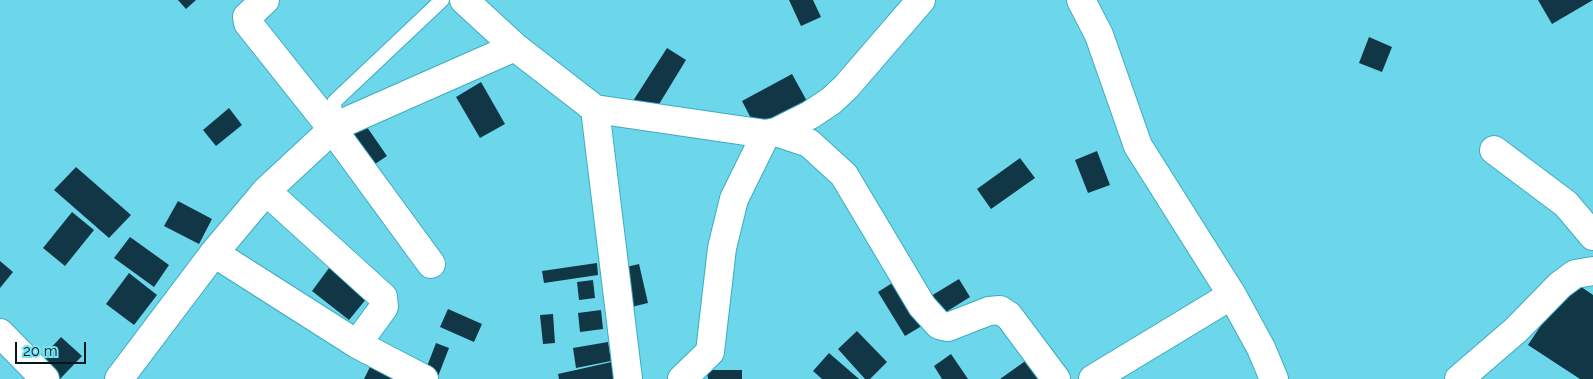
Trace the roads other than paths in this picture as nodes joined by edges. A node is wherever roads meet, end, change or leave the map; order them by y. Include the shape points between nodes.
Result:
1 (265, 0) edge
2 (442, 0) edge
3 (464, 0) edge
4 (921, 0) edge
5 (1081, 0) edge
6 (514, 47) junction
7 (595, 109) junction
8 (334, 128) junction
9 (771, 133) junction
10 (1494, 150) dead end
11 (266, 191) junction
12 (1593, 236) edge
13 (214, 253) junction
14 (431, 264) dead end
15 (1593, 271) edge
16 (1232, 295) junction
17 (0, 333) edge
18 (358, 344) junction
19 (45, 379) edge
20 (119, 379) edge
21 (424, 379) edge
22 (628, 379) edge
23 (682, 379) edge
24 (1056, 379) edge
25 (1093, 379) edge
26 (1274, 379) edge
27 (1459, 379) edge

1 - 8 street via 247,17 248,24
2 - 8 lane via 334,102
3 - 6 street
4 - 9 street via 846,87 810,115
5 - 16 street via 1099,35 1138,146
6 - 7 street
6 - 8 street
7 - 9 street
7 - 22 street
8 - 11 street
8 - 14 street
9 - 23 street via 734,199 722,248 710,352
9 - 24 street via 809,143 844,175 922,306 939,325 948,327 1000,310 1009,316
10 - 12 street via 1566,204
11 - 13 street
11 - 18 street via 383,296 384,307
13 - 18 street
13 - 20 street
15 - 27 street via 1575,274 1560,286 1516,330
16 - 25 street
16 - 26 street
17 - 19 street
18 - 21 street

